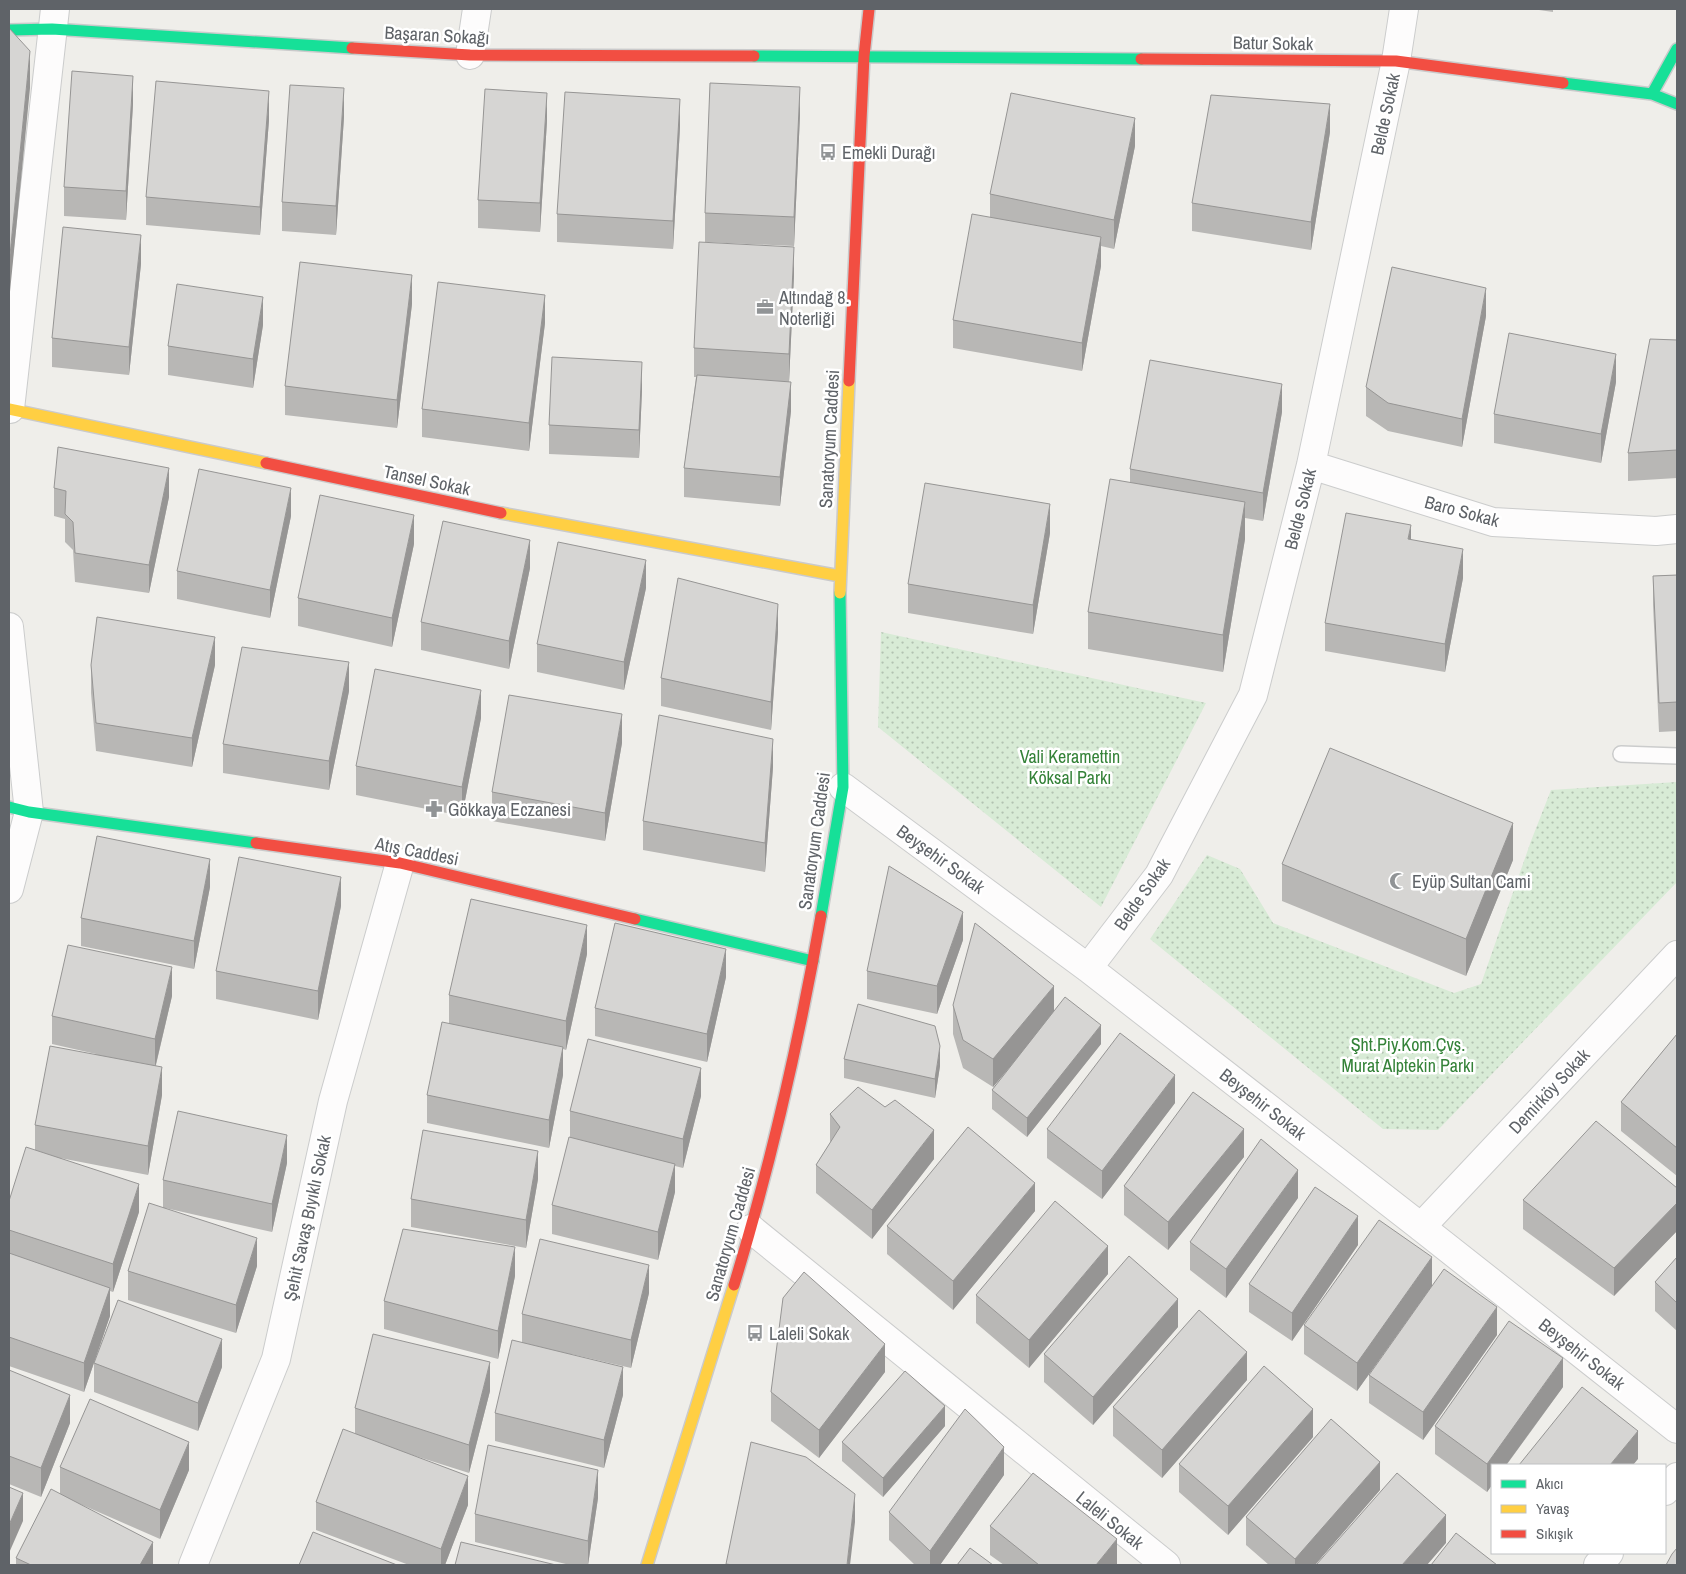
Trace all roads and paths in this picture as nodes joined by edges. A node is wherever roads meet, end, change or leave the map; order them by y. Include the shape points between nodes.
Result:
1 (477, 9) edge
2 (869, 9) edge
3 (1404, 9) edge
4 (54, 19) edge
5 (9, 30) edge
6 (1677, 49) edge
7 (470, 55) junction
8 (864, 56) junction
9 (1396, 61) junction
10 (1652, 94) junction
11 (1677, 104) edge
12 (10, 409) edge
13 (1311, 465) junction
14 (1677, 529) edge
15 (840, 576) junction
16 (9, 627) edge
17 (1621, 754) dead end
18 (1677, 756) edge
19 (843, 787) junction
20 (19, 810) edge
21 (400, 863) junction
22 (9, 890) edge
23 (1677, 955) edge
24 (813, 962) junction
25 (1088, 968) junction
26 (1421, 1226) junction
27 (751, 1229) junction
28 (1677, 1429) edge
29 (1677, 1477) edge
30 (1666, 1490) edge
31 (1608, 1554) edge
32 (1151, 1560) edge
33 (192, 1565) edge
34 (647, 1565) edge
35 (1598, 1565) edge

1 - 7 street
2 - 8 street, Sanatoryum Caddesi
3 - 9 street, Belde Sokak
4 - 5 street, Başaran Sokağı
4 - 7 street, Başaran Sokağı
4 - 12 street
6 - 10 street
7 - 8 street, Başaran Sokağı
8 - 9 street, Batur Sokak
8 - 15 street, Sanatoryum Caddesi
9 - 10 street, Batur Sokak
9 - 13 street, Belde Sokak
10 - 11 street, Batur Sokak
12 - 15 street, Tansel Sokak via 496,512
13 - 14 street, Baro Sokak via 1493,522 1656,531
13 - 25 street, Belde Sokak via 1253,695 1159,875
15 - 19 street, Sanatoryum Caddesi
16 - 20 street
17 - 18 lane
19 - 24 street, Sanatoryum Caddesi
19 - 25 street, Beyşehir Sokak
20 - 21 street, Atış Caddesi
20 - 22 street
21 - 24 street, Atış Caddesi
21 - 33 street, Şehit Savaş Bıyıklı Sokak via 333,1101 276,1359
23 - 26 street, Demirköy Sokak
24 - 27 street, Sanatoryum Caddesi via 792,1068
25 - 26 street, Beyşehir Sokak
26 - 28 street, Beyşehir Sokak
27 - 32 street, Laleli Sokak
27 - 34 street, Sanatoryum Caddesi
29 - 30 street
31 - 35 street

